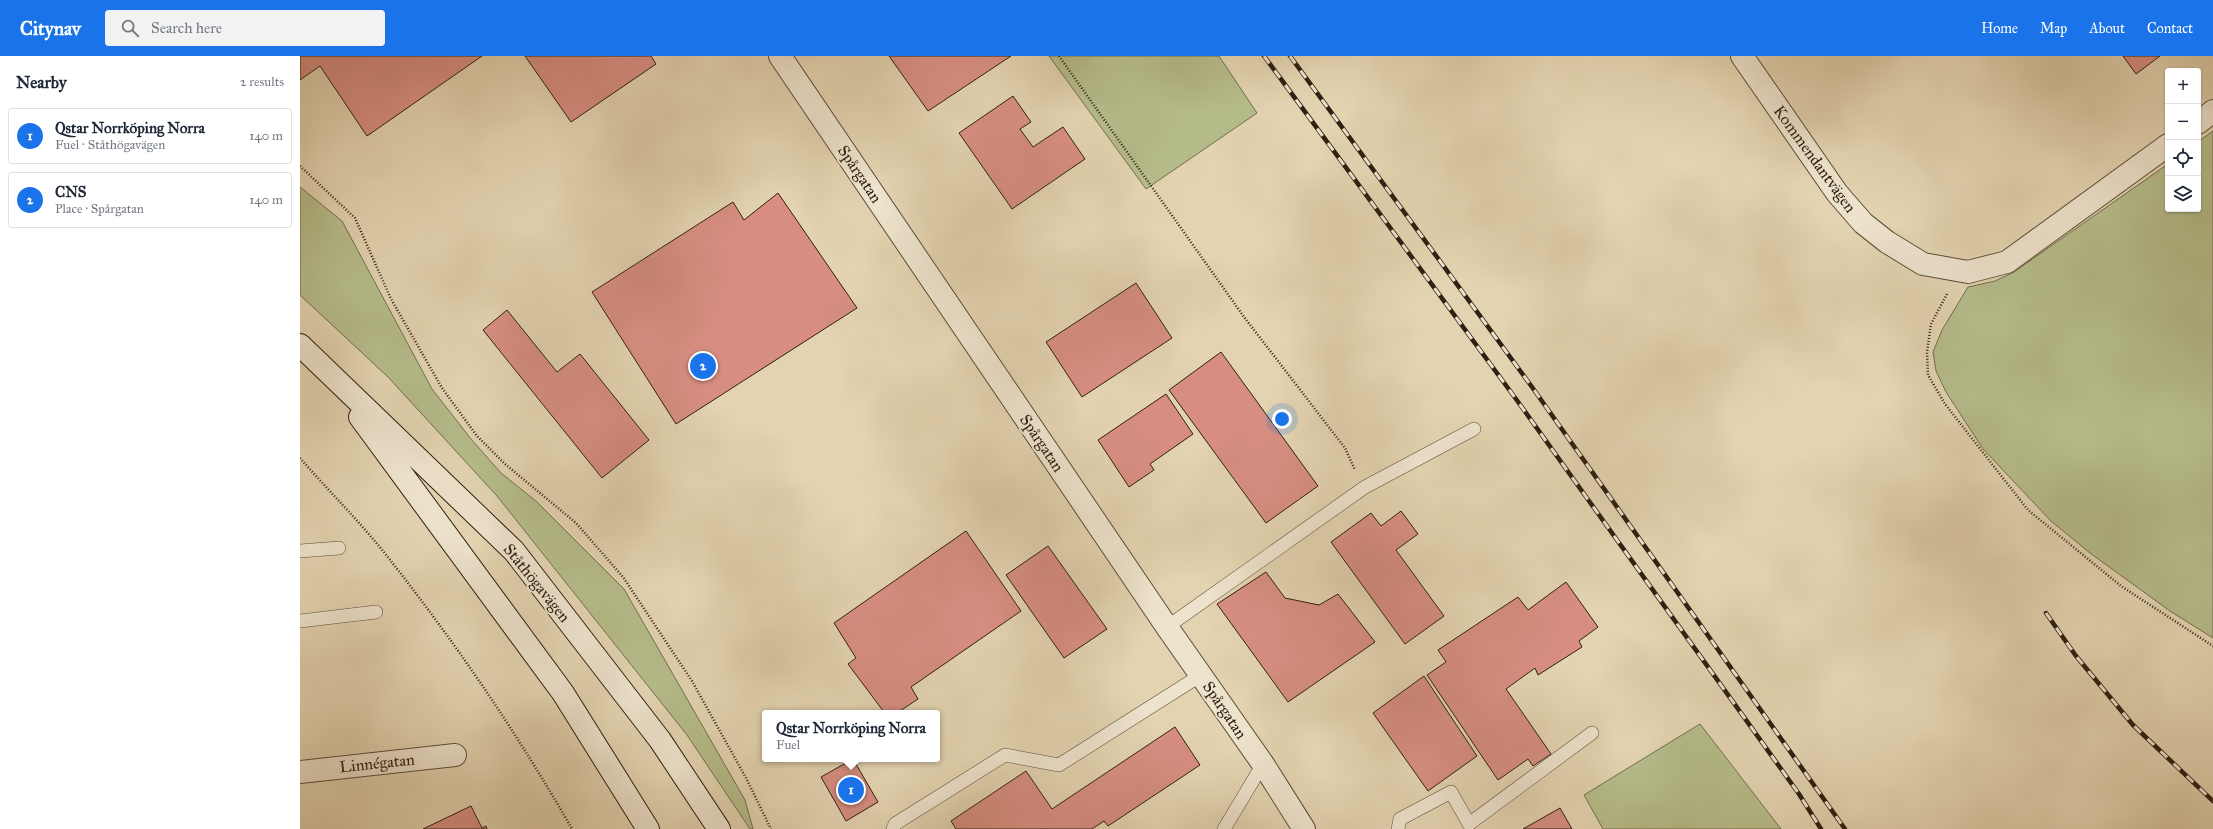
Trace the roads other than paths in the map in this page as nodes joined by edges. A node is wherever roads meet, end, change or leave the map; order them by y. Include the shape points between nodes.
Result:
1 (780, 56) edge
2 (1742, 56) edge
3 (2213, 111) edge
4 (2201, 121) edge
5 (2165, 147) edge
6 (300, 345) edge
7 (322, 364) junction
8 (1474, 429) dead end
9 (339, 548) dead end
10 (300, 551) edge
11 (376, 612) dead end
12 (300, 621) edge
13 (1167, 627) junction
14 (1201, 675) junction
15 (1592, 733) dead end
16 (455, 754) dead end
17 (1262, 764) junction
18 (300, 772) edge
19 (648, 829) edge
20 (719, 829) edge
21 (893, 829) edge
22 (1224, 829) edge
23 (1304, 829) edge
24 (1398, 829) edge

1 - 13 street, Spårgatan
2 - 5 street, Kommendantvägen via 1837,193 1863,223 1887,242 1924,264 1968,272 2007,262
3 - 4 street
6 - 7 street, Ståthögavägen
7 - 19 street, Ståthögavägen via 563,693
7 - 20 street, Ståthögavägen via 514,551 656,734
8 - 13 lane via 1365,487
9 - 10 lane
11 - 12 lane
13 - 14 street, Spårgatan
14 - 17 street, Spårgatan
14 - 21 lane via 1059,765 1005,755 895,824
15 - 24 lane via 1469,824 1451,792 1400,819
16 - 18 street, Linnégatan
17 - 22 lane
17 - 23 street, Spårgatan

